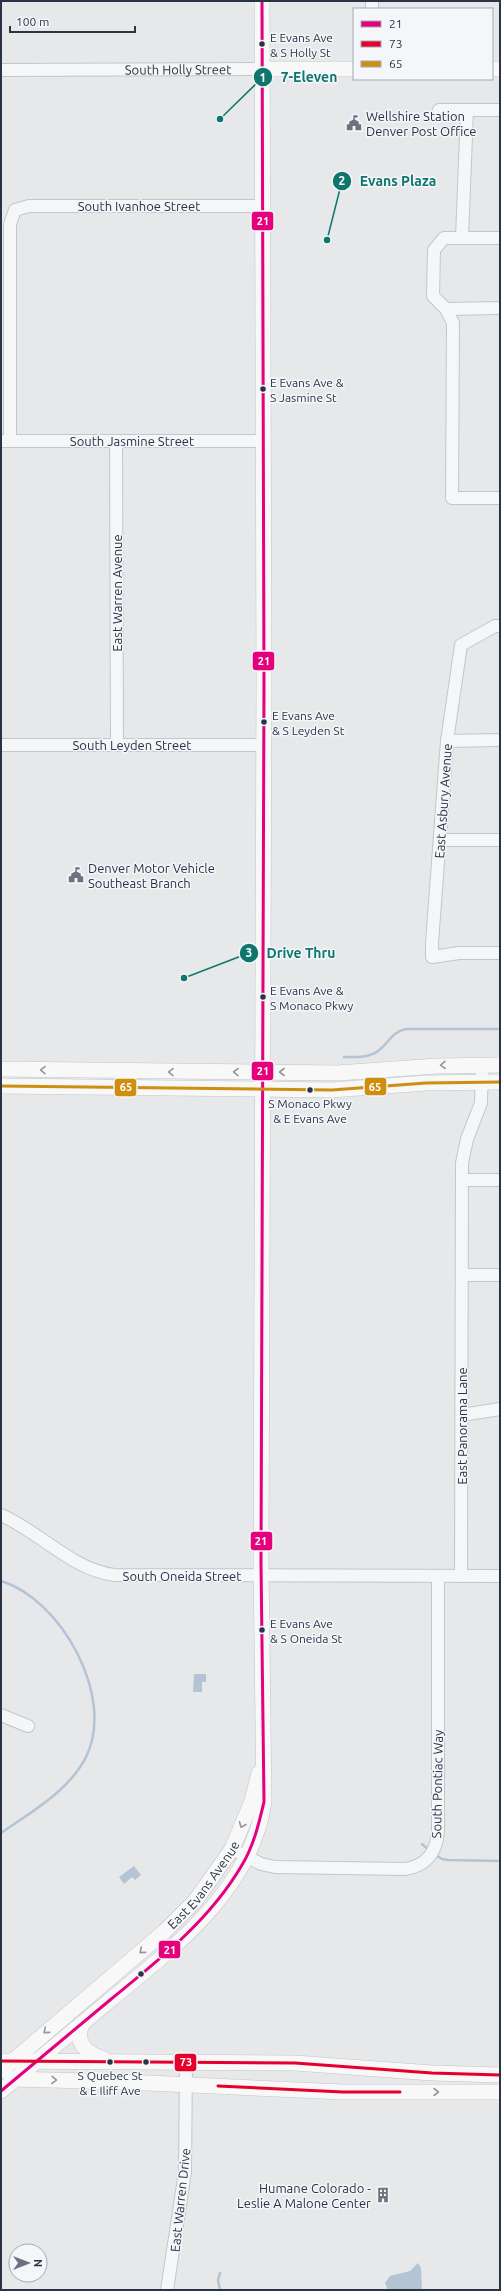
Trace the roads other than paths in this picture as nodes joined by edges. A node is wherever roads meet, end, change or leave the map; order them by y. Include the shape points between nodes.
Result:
1 (262, 1) edge
2 (262, 69) junction
3 (353, 69) edge
4 (1, 70) edge
5 (439, 110) dead end
6 (467, 110) junction
7 (500, 110) edge
8 (263, 206) junction
9 (462, 238) junction
10 (500, 238) edge
11 (500, 308) edge
12 (446, 309) junction
13 (6, 441) edge
14 (116, 441) junction
15 (264, 441) junction
16 (500, 498) edge
17 (500, 626) edge
18 (500, 740) edge
19 (447, 741) junction
20 (1, 745) edge
21 (117, 745) junction
22 (264, 745) junction
23 (440, 840) junction
24 (500, 840) edge
25 (500, 953) edge
26 (482, 1065) junction
27 (500, 1065) edge
28 (1, 1069) edge
29 (262, 1072) junction
30 (482, 1082) junction
31 (500, 1082) edge
32 (1, 1086) edge
33 (262, 1090) junction
34 (462, 1180) junction
35 (500, 1180) edge
36 (462, 1275) junction
37 (500, 1275) edge
38 (500, 1409) edge
39 (462, 1415) junction
40 (1, 1515) edge
41 (261, 1576) junction
42 (438, 1576) junction
43 (461, 1576) junction
44 (500, 1576) edge
45 (1, 1715) edge
46 (28, 1726) dead end
47 (263, 1759) junction
48 (232, 1849) junction
49 (246, 1857) junction
50 (82, 2024) junction
51 (7, 2061) edge
52 (38, 2061) junction
53 (126, 2062) junction
54 (186, 2062) junction
55 (347, 2066) junction
56 (1, 2071) edge
57 (469, 2075) junction
58 (500, 2075) edge
59 (8, 2079) edge
60 (185, 2084) junction
61 (1, 2091) edge
62 (379, 2092) junction
63 (500, 2092) edge
64 (167, 2290) edge

1 - 2 main road, East Evans Avenue
2 - 3 main road, South Holly Street
2 - 4 street, South Holly Street
2 - 8 main road, East Evans Avenue
5 - 6 street
6 - 7 street
6 - 9 street
8 - 13 street, South Ivanhoe Street via 29,206 15,210 10,224
8 - 15 main road, East Evans Avenue
9 - 10 street
9 - 12 street via 444,238 434,250 433,296
11 - 12 street
12 - 16 street via 452,323 452,498
13 - 14 street, South Jasmine Street
14 - 15 street, South Jasmine Street
14 - 21 street, East Warren Avenue
15 - 22 main road, East Evans Avenue
17 - 19 street, East Asbury Avenue via 495,626 461,645
18 - 19 street
19 - 23 street, East Asbury Avenue
20 - 21 street, South Leyden Street
21 - 22 street, South Leyden Street
22 - 29 main road, East Evans Avenue
23 - 24 street
23 - 25 street, East Asbury Avenue via 432,957 459,953
26 - 27 main road
26 -> 29 main road via 424,1066 357,1072
26 - 30 street
29 -> 28 main road
29 - 33 main road, East Evans Avenue
30 - 31 main road
30 - 33 main road via 342,1090
30 - 34 street via 479,1111 464,1149
32 - 33 main road
33 - 41 main road, East Evans Avenue
34 - 35 street
34 - 36 street
36 - 37 street
36 - 39 street, East Panorama Lane
38 - 39 street
39 - 43 street, East Panorama Lane
40 - 41 street, South Oneida Street via 35,1533 82,1565 106,1574
41 - 42 street, South Oneida Street
41 - 47 main road, East Evans Avenue
42 - 43 street, South Oneida Street
42 - 49 street, South Pontiac Way via 438,1831 432,1853 419,1866 401,1869 283,1868 264,1865
43 - 44 street, South Oneida Street
45 - 46 street
47 -> 48 main road, East Evans Avenue via 252,1801
47 - 49 main road, East Evans Avenue via 263,1809
48 - 49 street, South Pontiac Way
48 -> 51 main road, East Evans Avenue via 205,1888 175,1922
49 - 50 main road, East Evans Avenue via 227,1888 200,1922
50 - 52 main road, East Evans Avenue
50 - 53 main road via 79,2036 86,2051 98,2057
51 - 52 main road
51 - 56 main road, East Evans Avenue
52 - 53 main road
52 - 59 main road, East Evans Avenue
53 - 54 main road
54 - 55 main road
54 - 60 street, East Warren Drive
55 - 57 main road
55 - 62 main road via 365,2074 373,2081
57 - 58 main road
57 - 62 main road via 394,2083 384,2086
59 -> 60 main road
59 - 61 main road, East Evans Avenue
60 - 62 main road
60 - 64 street, East Warren Drive via 185,2179
62 -> 63 main road

